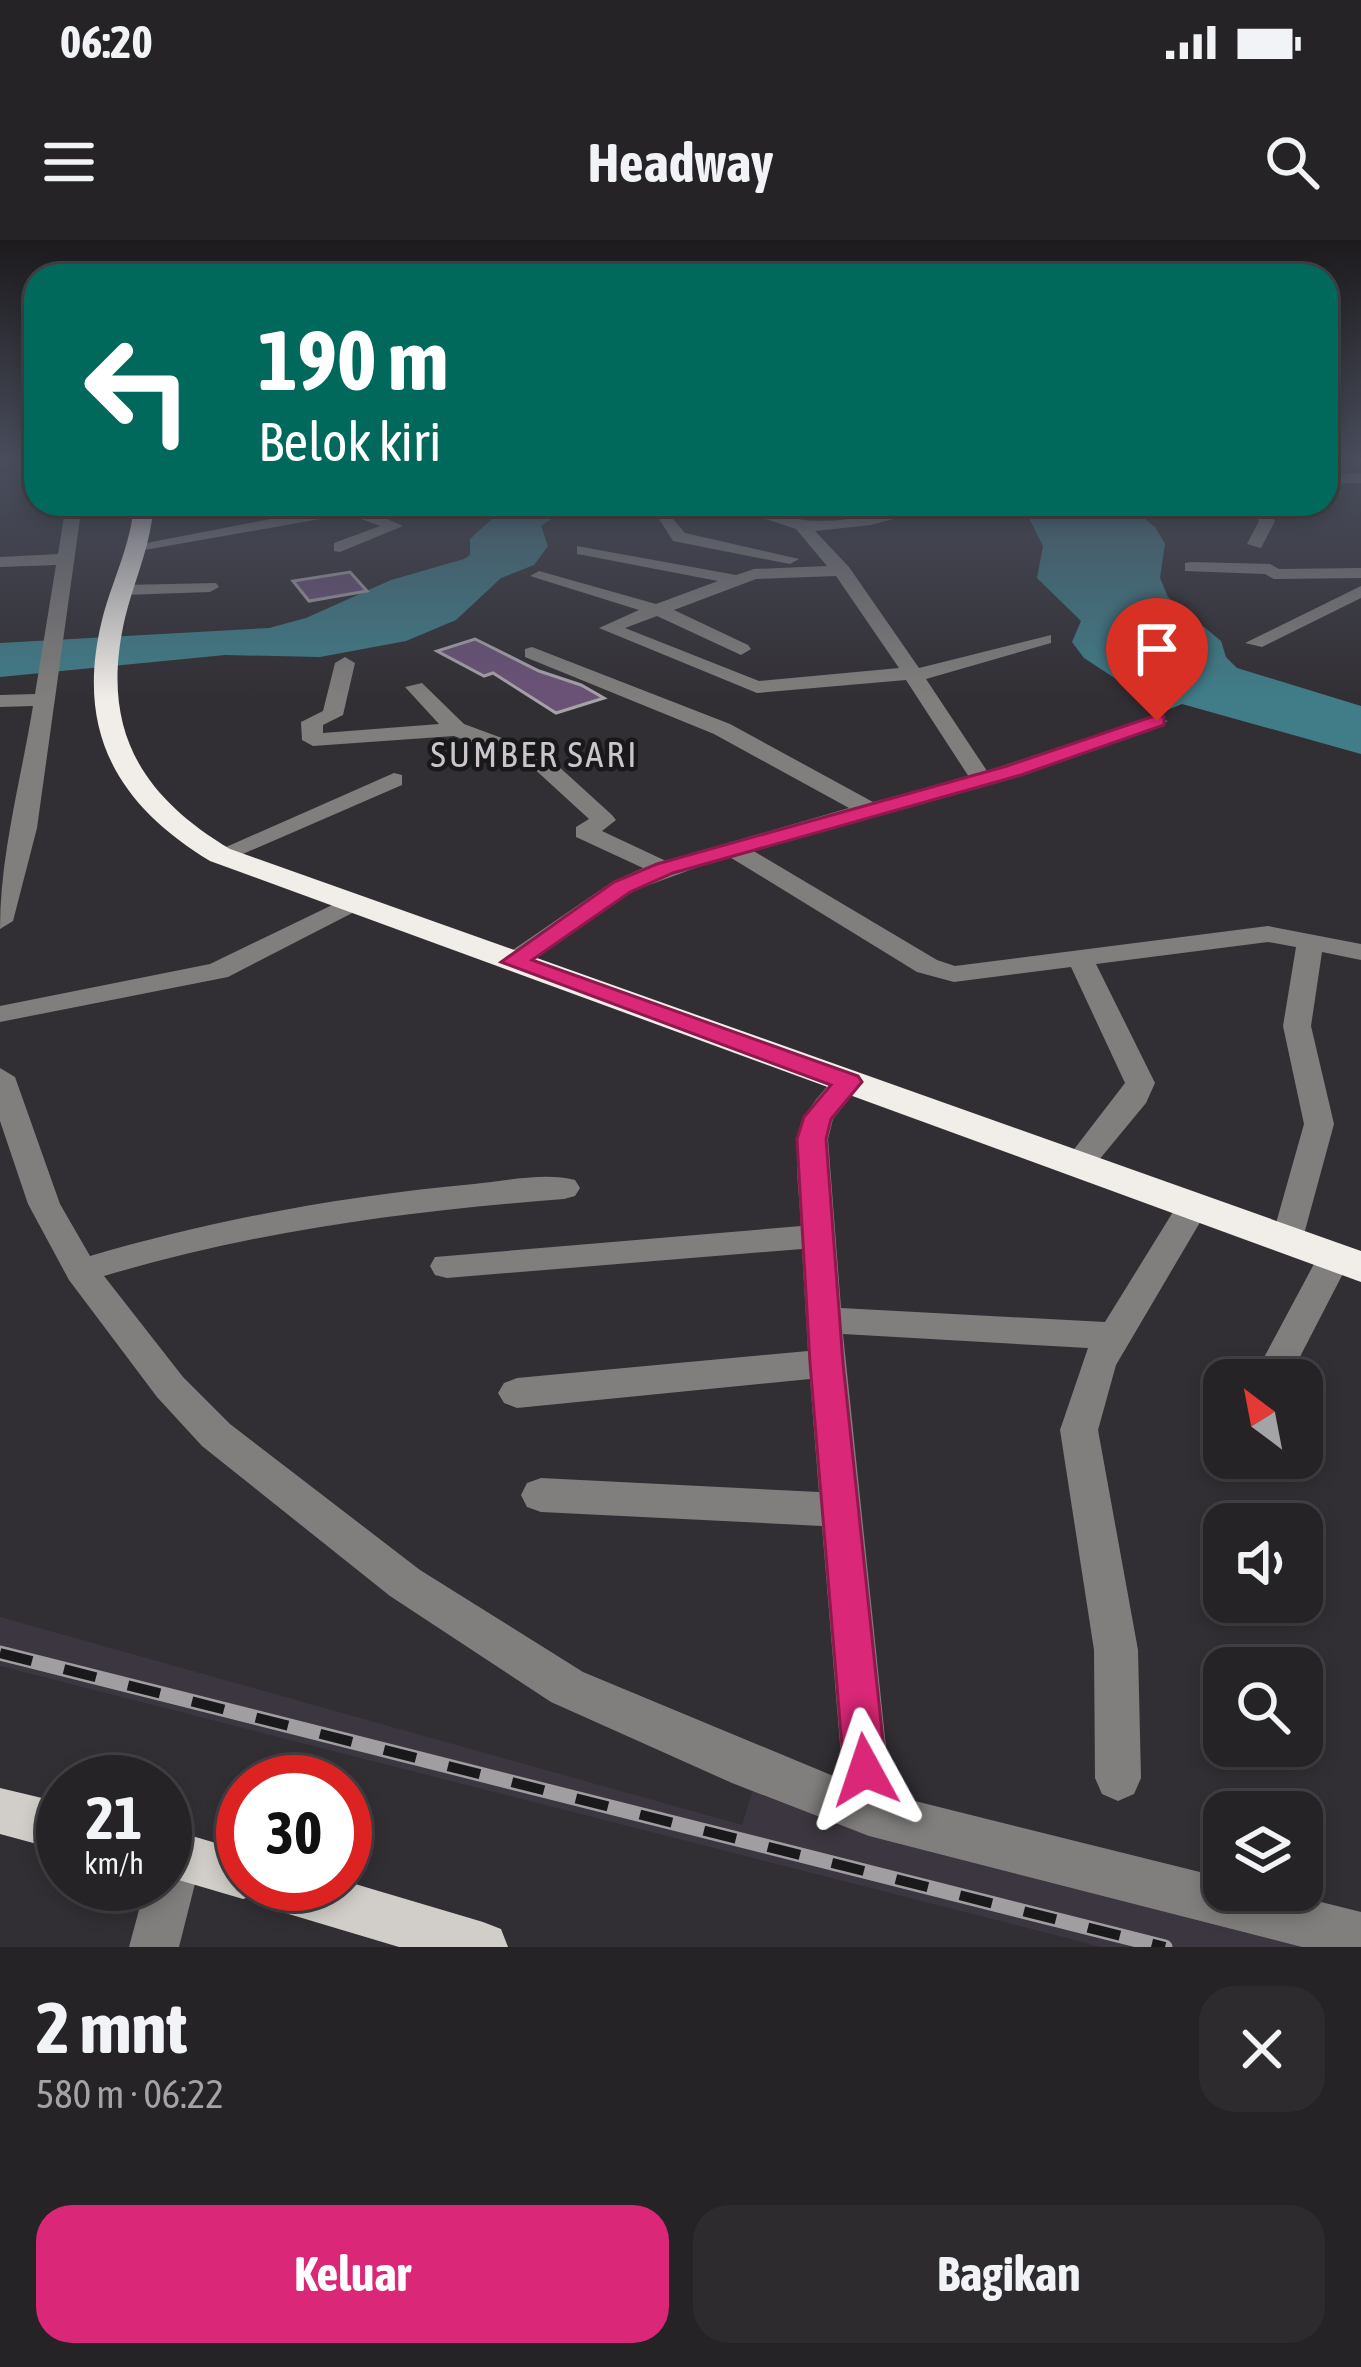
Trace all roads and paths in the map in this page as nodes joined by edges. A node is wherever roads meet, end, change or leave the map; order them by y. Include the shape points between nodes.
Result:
1 (68, 540) edge
2 (140, 540) edge
3 (170, 540) edge
4 (359, 540) edge
5 (692, 540) edge
6 (814, 540) edge
7 (1257, 540) edge
8 (1255, 544) dead end
9 (139, 545) junction
10 (340, 547) dead end
11 (583, 550) dead end
12 (65, 559) junction
13 (0, 562) edge
14 (1192, 566) dead end
15 (839, 567) junction
16 (1361, 573) edge
17 (607, 574) dead end
18 (539, 576) dead end
19 (735, 579) junction
20 (627, 580) dead end
21 (210, 587) dead end
22 (124, 590) junction
23 (668, 590) dead end
24 (1361, 591) edge
25 (688, 595) junction
26 (652, 608) junction
27 (1044, 639) dead end
28 (1255, 644) dead end
29 (741, 649) dead end
30 (532, 653) dead end
31 (345, 663) dead end
32 (913, 675) junction
33 (415, 687) dead end
34 (44, 690) junction
35 (717, 699) junction
36 (0, 701) edge
37 (1157, 721) dead end
38 (456, 728) junction
39 (394, 780) dead end
40 (982, 780) junction
41 (871, 810) junction
42 (13, 830) edge
43 (730, 847) junction
44 (220, 856) junction
45 (665, 868) junction
46 (2, 894) edge
47 (353, 903) junction
48 (0, 921) edge
49 (1311, 939) junction
50 (1361, 952) edge
51 (1081, 960) junction
52 (513, 962) junction
53 (0, 1014) edge
54 (0, 1077) edge
55 (848, 1082) junction
56 (1078, 1165) junction
57 (563, 1187) dead end
58 (1193, 1207) junction
59 (817, 1237) junction
60 (1288, 1241) junction
61 (1348, 1262) edge
62 (447, 1266) dead end
63 (81, 1270) junction
64 (825, 1320) junction
65 (1114, 1336) junction
66 (1284, 1359) edge
67 (827, 1363) junction
68 (518, 1394) dead end
69 (541, 1495) dead end
70 (842, 1510) junction
71 (1118, 1778) dead end
72 (0, 1810) edge
73 (869, 1813) junction
74 (36, 1820) edge
75 (161, 1911) edge
76 (362, 1911) edge
77 (1361, 1937) edge
78 (154, 1947) edge
79 (483, 1947) edge

1 - 12 street
2 - 9 highway
3 - 9 street
4 - 10 street
5 - 15 street
6 - 15 street
7 - 8 street
9 - 22 highway
11 - 19 street
12 - 13 street
12 - 34 street
14 - 16 street via 1270,568 1275,576
15 - 19 street
15 - 32 street
17 - 20 street
18 - 26 street
19 - 25 street
21 - 22 street
22 - 44 highway via 112,623 107,721 128,775 169,821
23 - 25 street
24 - 28 street
25 - 26 street
26 - 29 street
26 - 35 street via 606,627
27 - 32 street
30 - 35 street
31 - 38 street via 333,715 312,722 313,740
32 - 35 street via 761,687
32 - 40 street
33 - 38 street
34 - 36 street
34 - 42 street
35 - 41 street
37 - 40 street
38 - 45 street via 545,764 604,820 584,832
39 - 44 street
40 - 41 street
41 - 43 street
42 - 46 street
43 - 45 street
43 - 51 street via 940,971
44 - 47 highway
45 - 52 street via 622,887
46 - 48 street
47 - 52 highway
47 - 53 street via 218,971
49 - 50 street
49 - 51 street via 1268,934
49 - 60 street via 1297,1027 1319,1124
51 - 56 street via 1140,1083
52 - 55 highway
54 - 63 street via 44,1204
55 - 56 highway
55 - 59 street via 818,1117 812,1139
56 - 58 highway
57 - 63 street via 233,1227
58 - 60 highway
58 - 65 street
59 - 62 street
59 - 64 street
60 - 61 highway
61 - 66 street
63 - 73 street via 216,1435 405,1583 567,1687
64 - 65 street
64 - 67 street
65 - 71 street via 1090,1383 1079,1430 1116,1650
67 - 68 street
67 - 70 street
69 - 70 street
70 - 73 street
72 - 74 main road
73 - 77 street
75 - 78 street
76 - 79 main road

